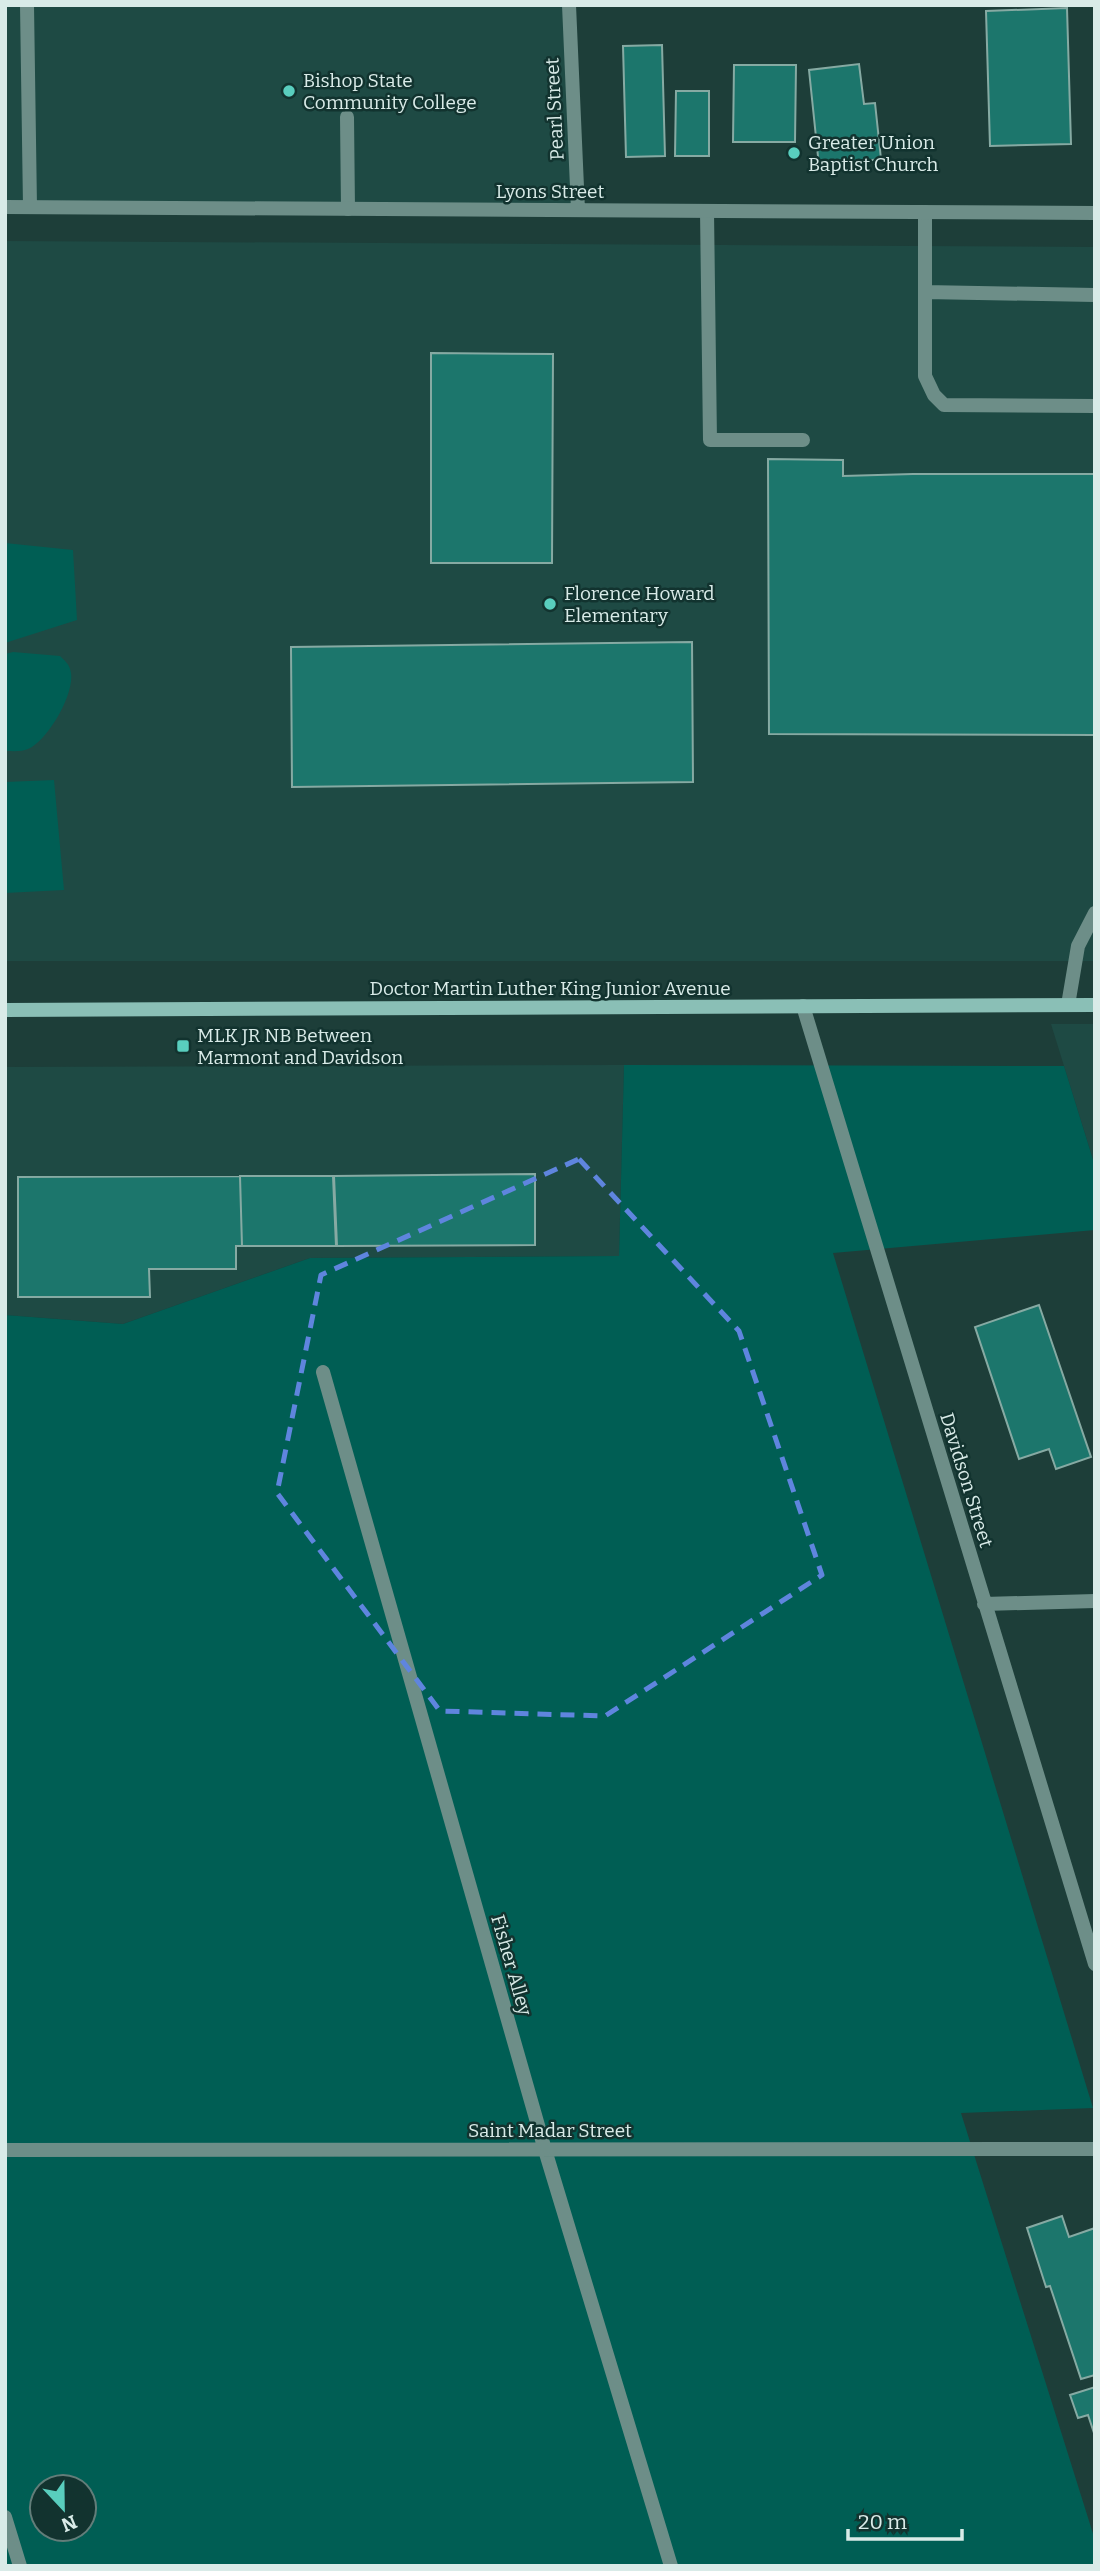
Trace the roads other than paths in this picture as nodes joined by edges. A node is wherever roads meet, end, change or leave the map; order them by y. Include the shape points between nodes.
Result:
1 (27, 5) edge
2 (569, 5) edge
3 (347, 117) dead end
4 (5, 207) edge
5 (30, 207) junction
6 (348, 209) junction
7 (578, 211) junction
8 (707, 211) junction
9 (925, 212) junction
10 (1095, 214) edge
11 (925, 292) junction
12 (1095, 295) edge
13 (1095, 406) edge
14 (803, 440) dead end
15 (1095, 913) edge
16 (1095, 1004) edge
17 (1069, 1005) junction
18 (803, 1006) junction
19 (5, 1010) edge
20 (323, 1372) dead end
21 (1095, 1601) edge
22 (984, 1604) junction
23 (1095, 1964) edge
24 (1095, 2149) edge
25 (5, 2150) edge
26 (545, 2150) junction
27 (5, 2517) edge
28 (20, 2566) edge
29 (671, 2566) edge

1 - 5 street
2 - 7 street, Pearl Street
3 - 6 street
4 - 5 street, Lyons Street
5 - 6 street, Lyons Street
6 - 7 street, Lyons Street
7 - 8 street, Lyons Street
8 - 9 street, Lyons Street
8 - 14 street via 710,440
9 - 10 street, Lyons Street
9 - 11 street
11 - 12 street
11 - 13 street via 925,376 944,405
15 - 17 street via 1078,946
16 - 17 main road, Doctor Martin Luther King Junior Avenue
17 - 18 main road, Doctor Martin Luther King Junior Avenue
18 - 19 main road, Doctor Martin Luther King Junior Avenue
18 - 22 street, Davidson Street
20 - 26 street, Fisher Alley
21 - 22 street
22 - 23 street, Davidson Street
24 - 26 street, Saint Madar Street
25 - 26 street, Saint Madar Street
26 - 29 street, Fisher Alley
27 - 28 street

